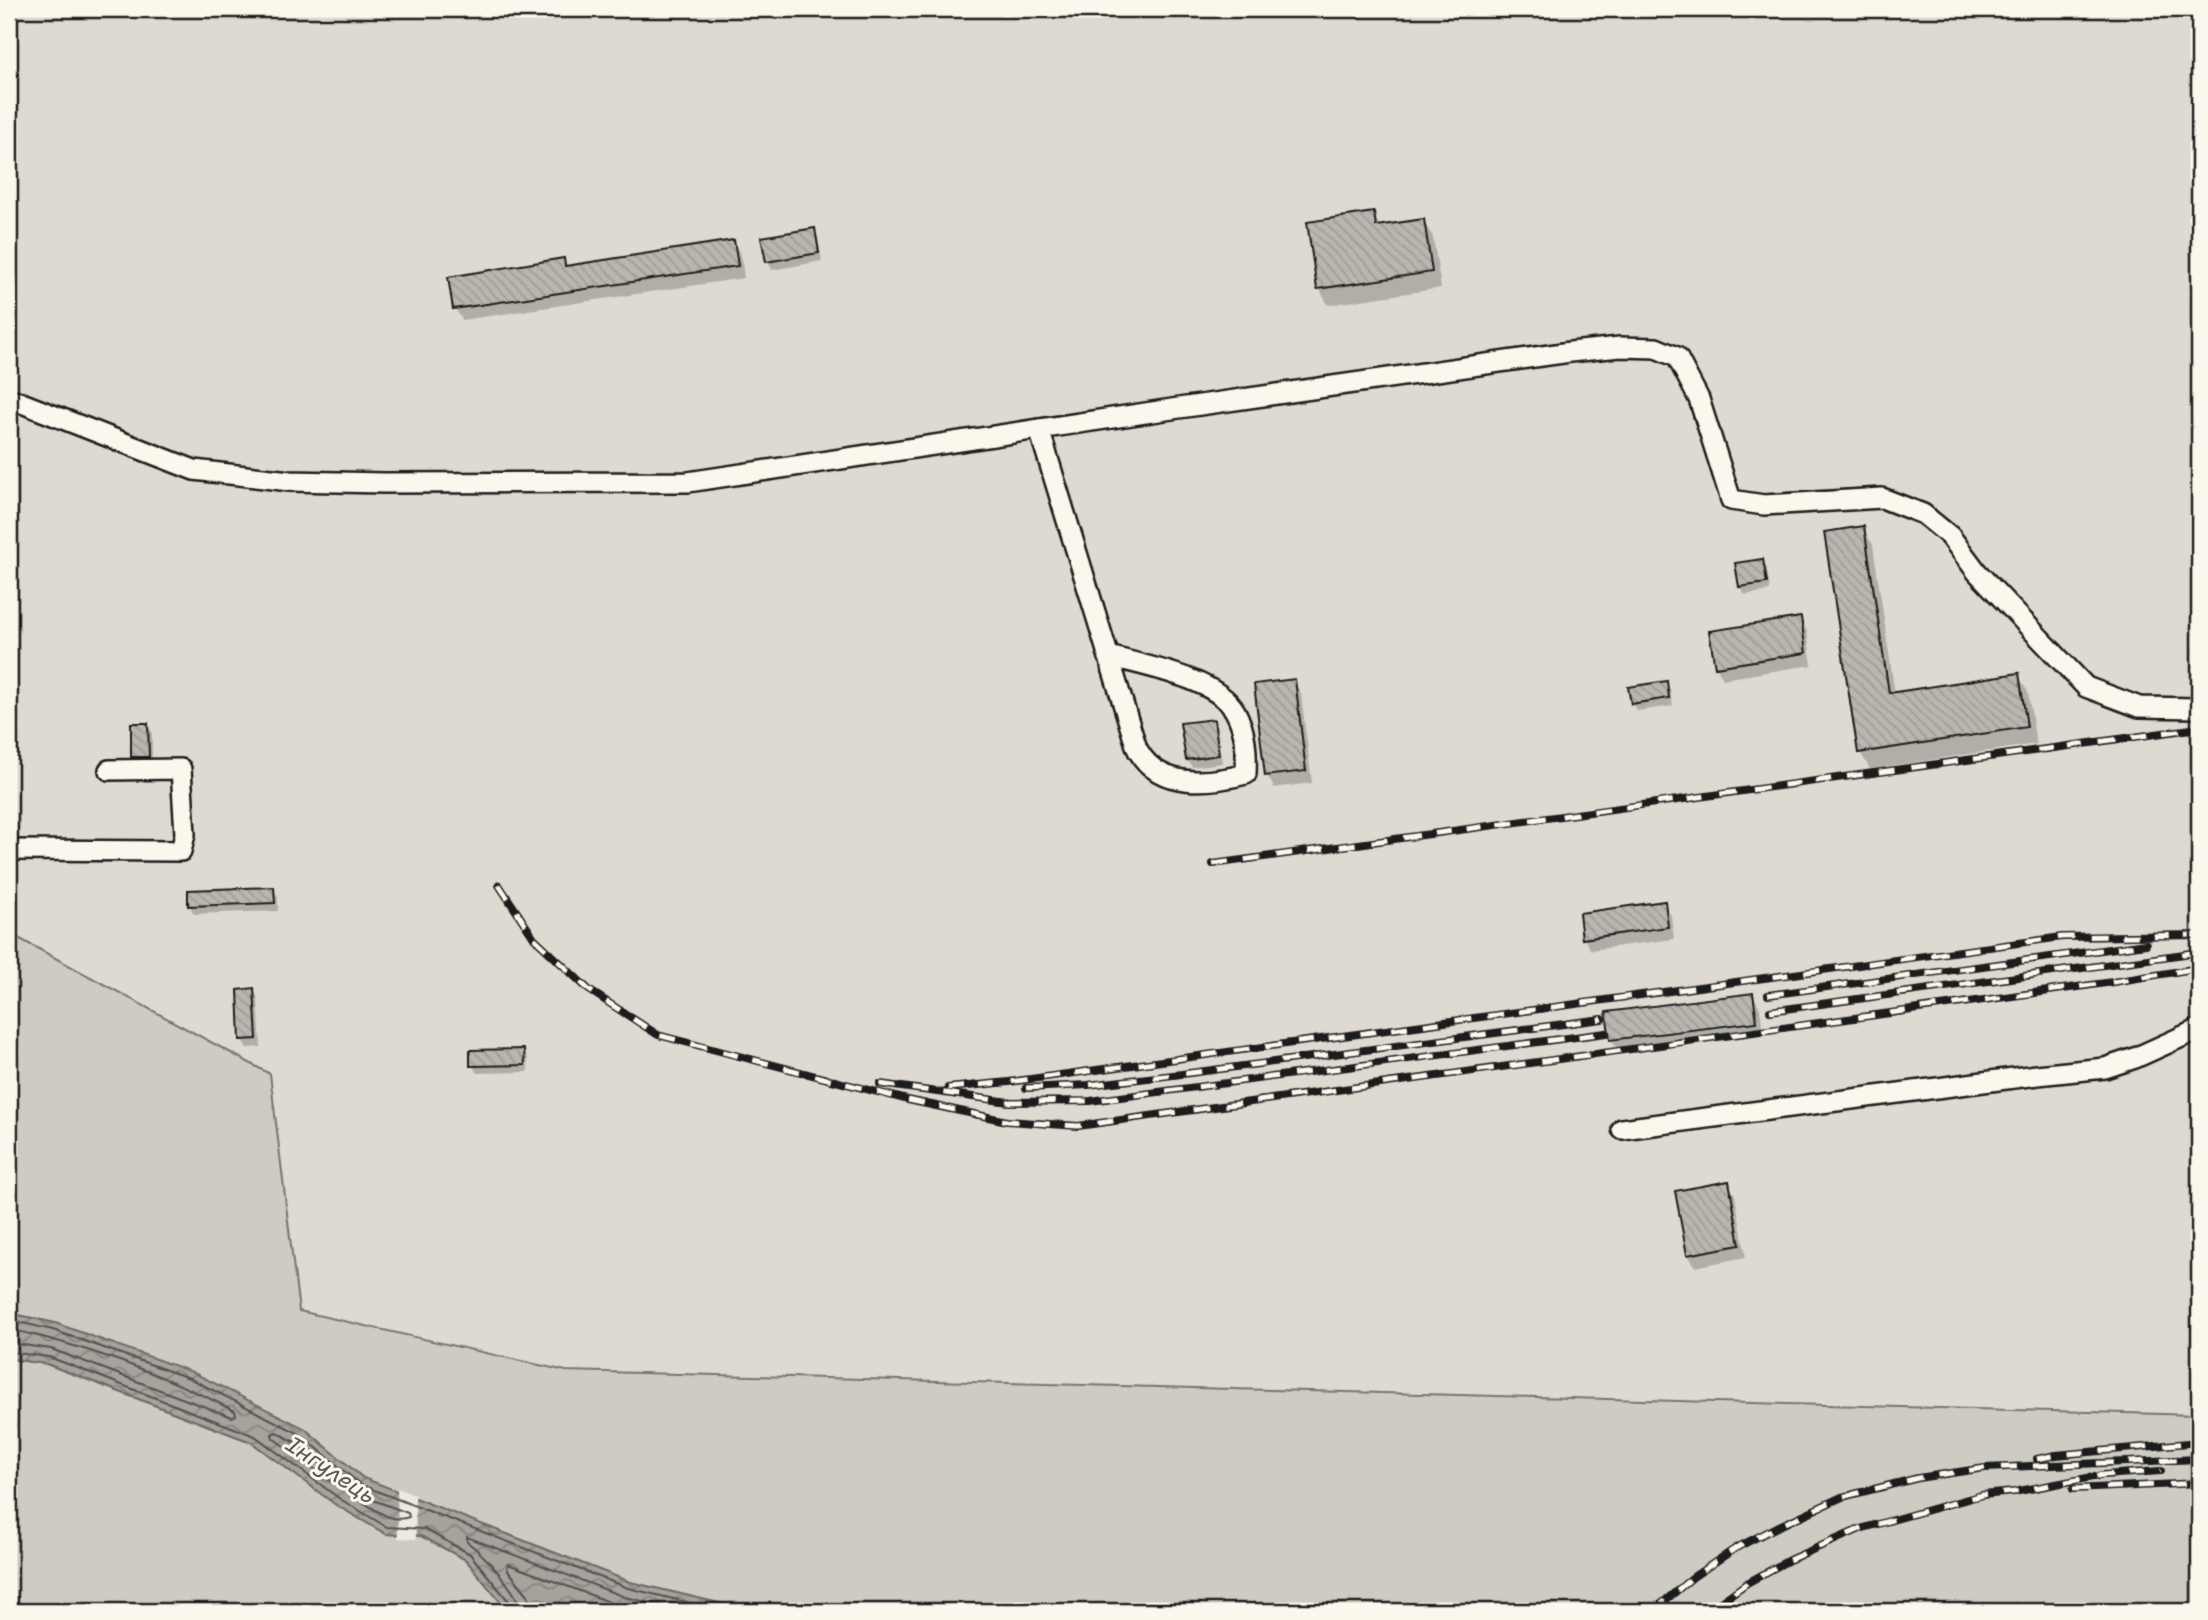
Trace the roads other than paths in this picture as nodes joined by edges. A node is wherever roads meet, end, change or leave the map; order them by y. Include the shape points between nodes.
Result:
1 (9, 398) edge
2 (1039, 429) junction
3 (1109, 656) junction
4 (2199, 708) edge
5 (108, 770) dead end
6 (9, 850) edge
7 (2199, 1029) edge
8 (1622, 1129) dead end

1 - 2 lane via 194,470 290,481 688,482
2 - 3 lane
2 - 4 lane via 1570,352 1656,348 1677,357 1699,399 1731,500 1764,505 1882,498 1923,514 1950,536 1977,572 2086,687 2139,707
3 - 3 lane via 1139,752 1151,766 1163,775 1201,781 1246,774 1244,732 1234,709 1219,695 1201,684
5 - 6 lane via 181,769 185,834 181,851
7 - 8 lane via 2105,1068

